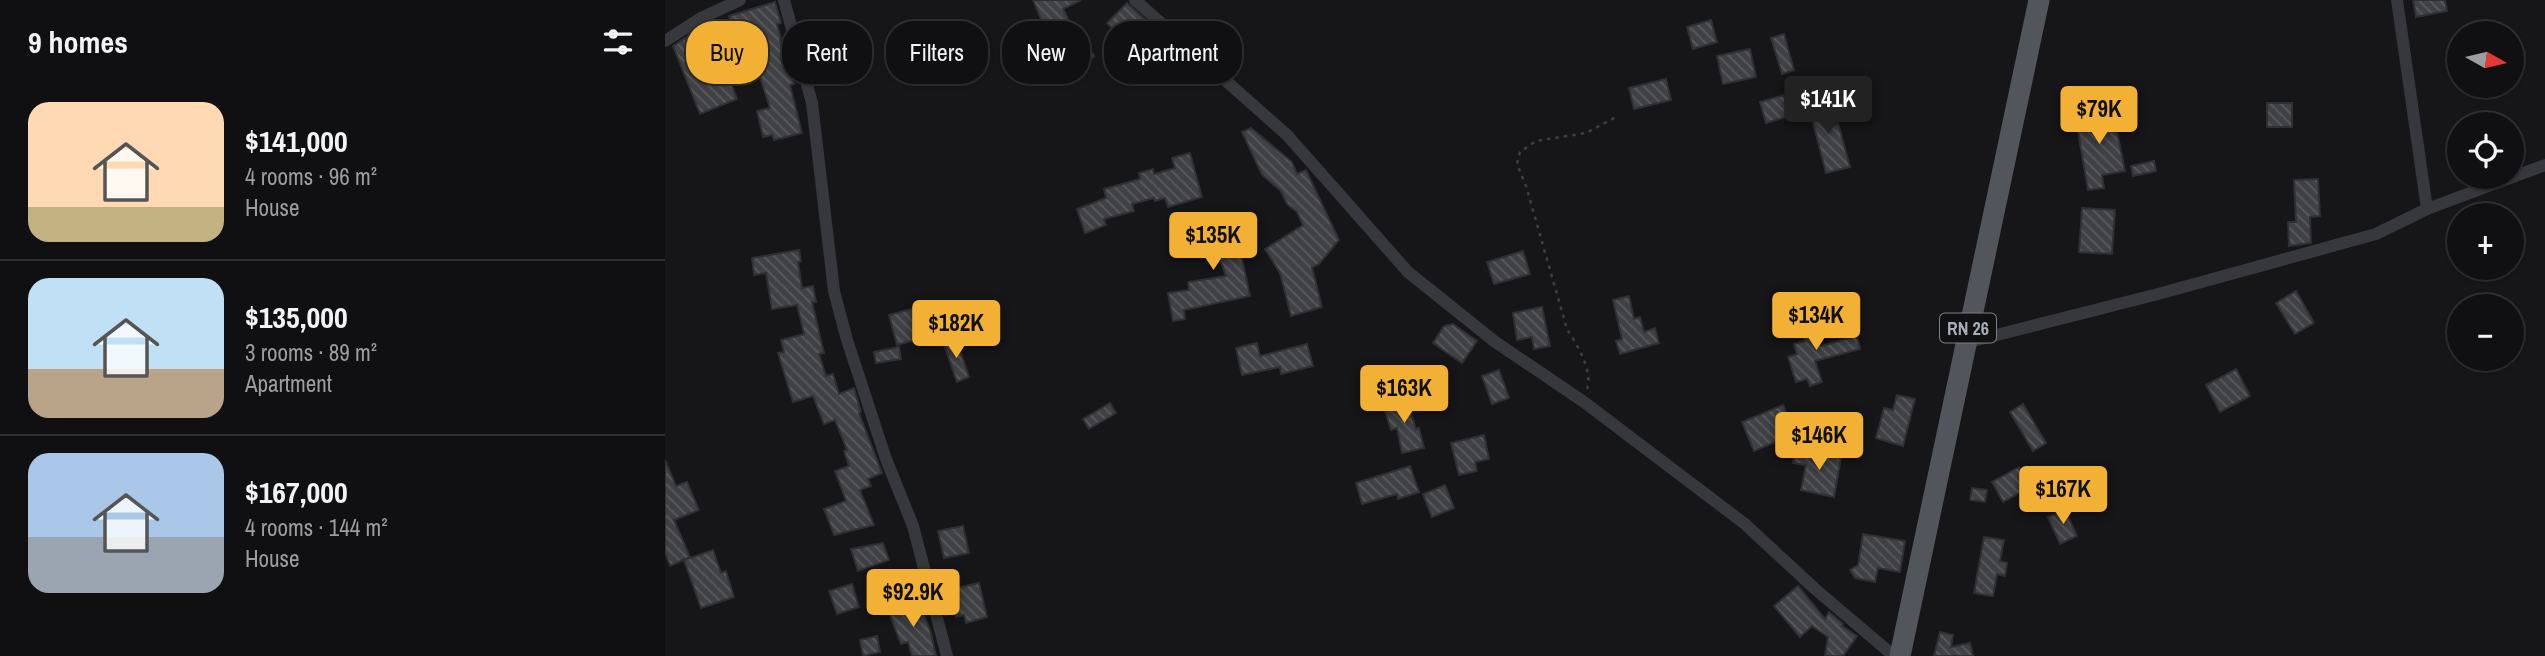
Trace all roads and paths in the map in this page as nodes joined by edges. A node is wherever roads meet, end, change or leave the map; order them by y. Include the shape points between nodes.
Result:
1 (740, 0) edge
2 (784, 0) edge
3 (1135, 0) edge
4 (2039, 0) edge
5 (2396, 0) edge
6 (665, 41) edge
7 (1616, 117) dead end
8 (2545, 165) edge
9 (2427, 209) junction
10 (1965, 344) junction
11 (1584, 402) junction
12 (947, 656) edge
13 (1894, 656) edge
14 (1900, 656) edge

1 - 6 street
2 - 12 street via 812,103 834,291 886,459 913,526
3 - 11 street via 1287,135 1408,272 1494,341
4 - 10 main road, RN 26
5 - 9 street
7 - 11 path via 1585,133 1536,141 1520,152 1517,164 1567,329 1589,381
8 - 9 street
9 - 10 street via 2376,234
10 - 14 main road, RN 26
11 - 13 street via 1745,524

